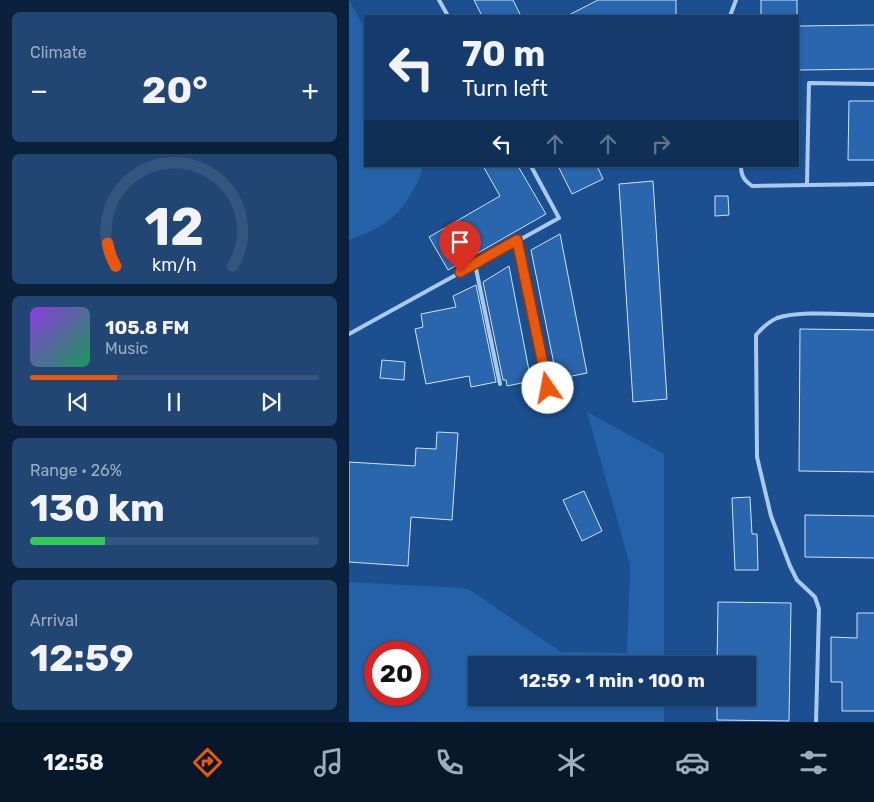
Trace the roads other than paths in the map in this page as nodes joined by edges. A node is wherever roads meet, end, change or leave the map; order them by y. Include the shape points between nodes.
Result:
1 (439, 0) edge
2 (736, 0) edge
3 (447, 15) edge
4 (729, 15) edge
5 (874, 84) edge
6 (532, 167) edge
7 (741, 167) edge
8 (807, 184) junction
9 (874, 184) edge
10 (517, 240) junction
11 (475, 264) junction
12 (874, 315) edge
13 (349, 334) edge
14 (499, 384) dead end
15 (548, 388) dead end
16 (816, 722) edge

1 - 3 lane
2 - 4 lane
5 - 8 lane via 809,83
6 - 10 lane via 559,218
7 - 8 lane via 745,181 752,186
8 - 9 lane
10 - 11 lane
10 - 15 lane
11 - 13 lane
11 - 14 lane
12 - 16 lane via 794,314 765,324 756,335 759,465 771,516 790,566 797,580 815,597 819,609

